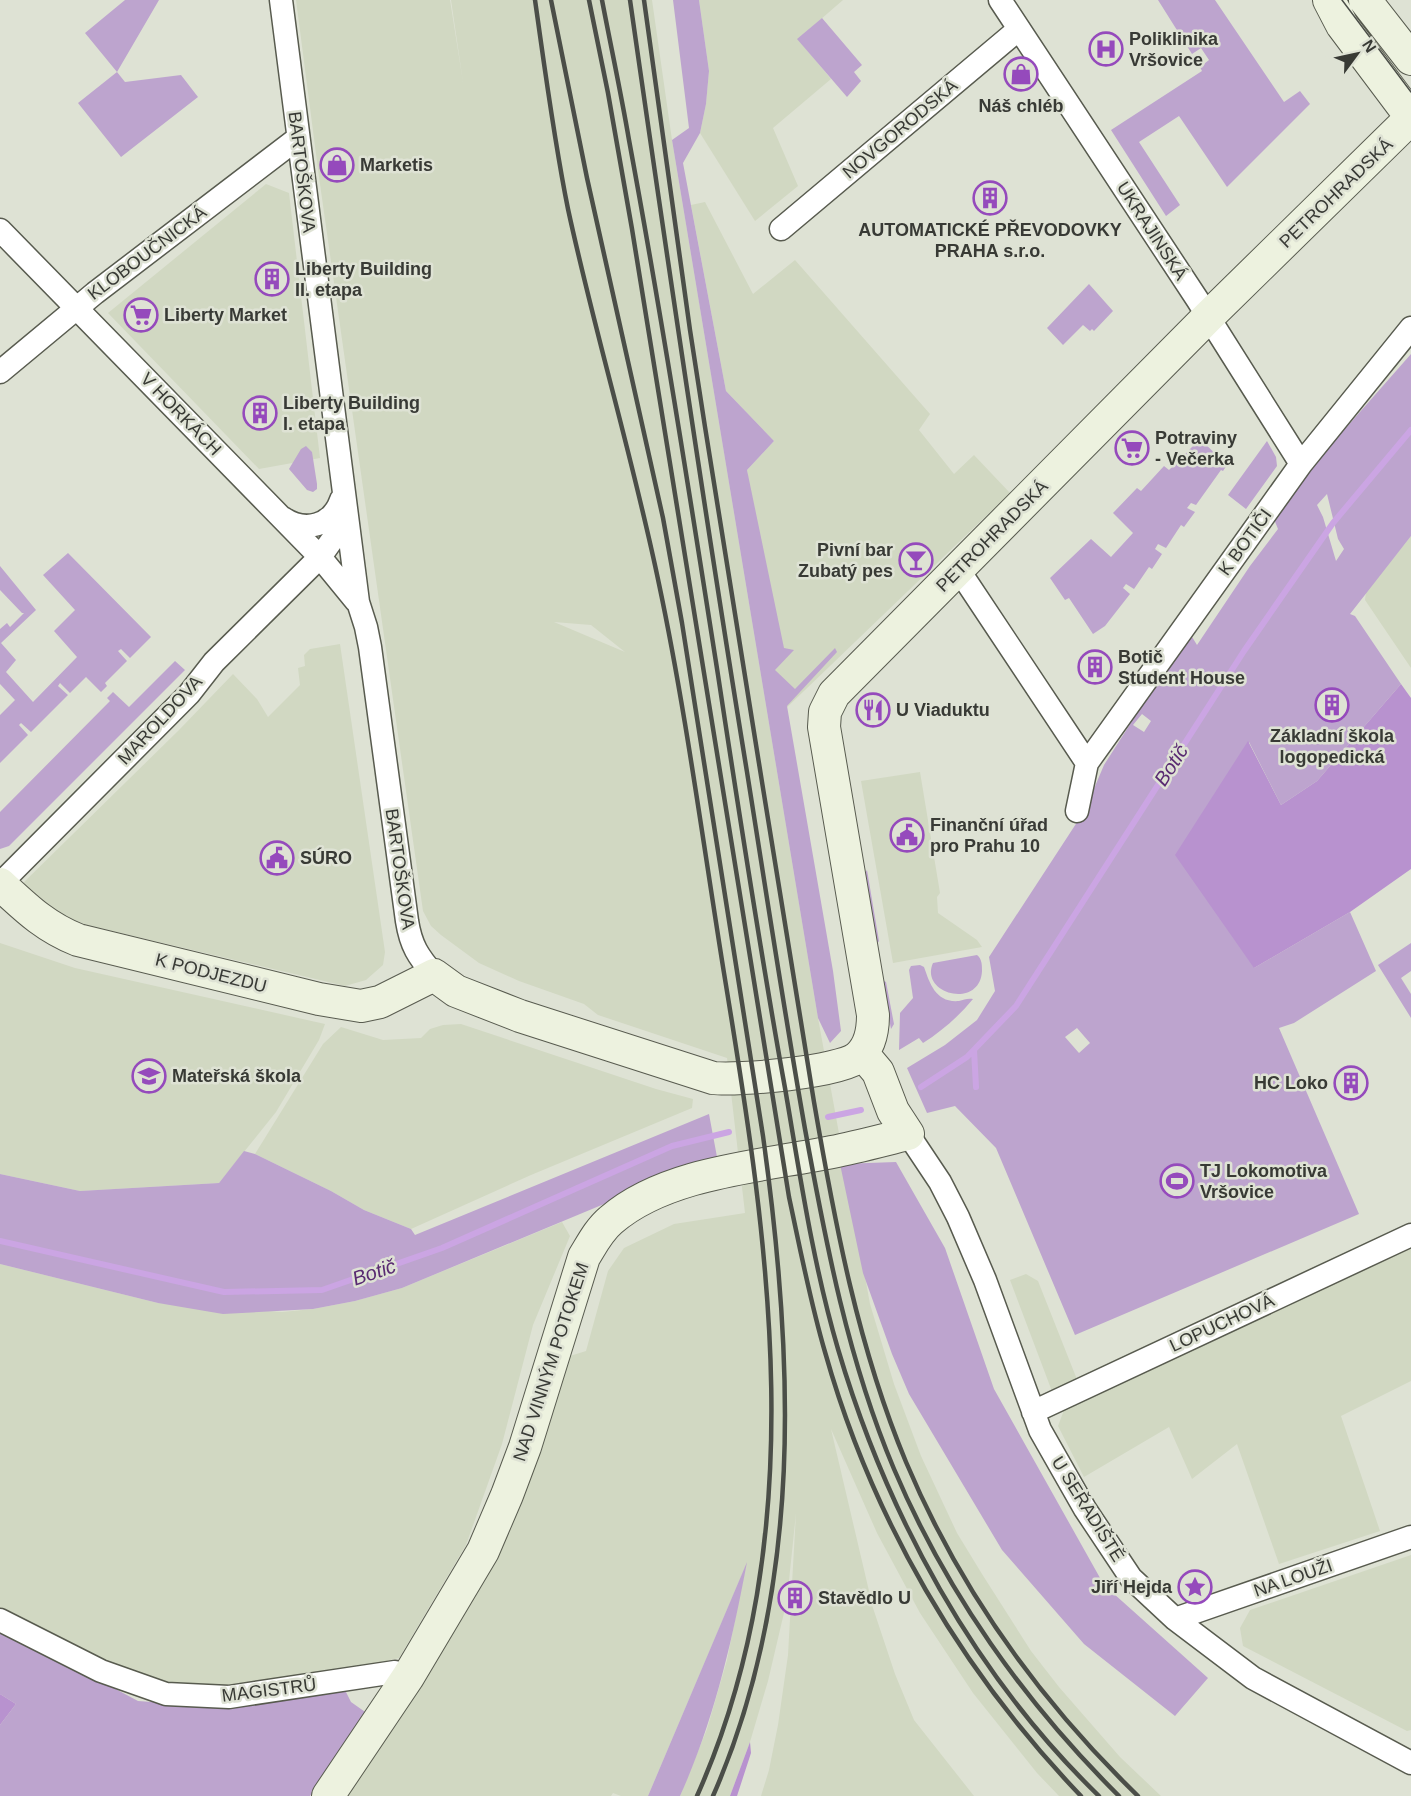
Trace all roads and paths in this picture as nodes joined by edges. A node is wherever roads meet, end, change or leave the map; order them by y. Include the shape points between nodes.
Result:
1 (281, 0) edge
2 (1000, 0) edge
3 (1329, 0) edge
4 (1365, 0) edge
5 (1019, 29) junction
6 (1411, 59) edge
7 (1411, 118) edge
8 (298, 138) junction
9 (781, 229) dead end
10 (0, 230) edge
11 (77, 307) junction
12 (1208, 317) junction
13 (1411, 328) edge
14 (0, 372) edge
15 (1301, 464) junction
16 (343, 487) junction
17 (280, 517) junction
18 (320, 557) junction
19 (958, 569) junction
20 (358, 602) junction
21 (1087, 763) junction
22 (1077, 811) dead end
23 (0, 884) edge
24 (434, 975) junction
25 (862, 1053) junction
26 (908, 1134) junction
27 (1411, 1235) edge
28 (1033, 1412) junction
29 (1411, 1537) edge
30 (1175, 1619) junction
31 (0, 1620) edge
32 (408, 1677) junction
33 (1411, 1763) edge
34 (328, 1796) edge

1 - 8 street, BARTOŠKOVA
2 - 5 street, UKRAJINSKÁ
3 - 7 street via 1342,25
4 - 6 street
5 - 9 street, NOVGORODSKÁ
5 - 12 street, UKRAJINSKÁ
7 - 12 street, PETROHRADSKÁ
8 - 11 street, KLOBOUČNICKÁ
8 - 16 street, BARTOŠKOVA
10 - 11 street, V HORKÁCH
11 - 14 street, KLOBOUČNICKÁ
11 - 17 street, V HORKÁCH
12 - 15 street, UKRAJINSKÁ
12 - 19 street, PETROHRADSKÁ
13 - 15 street, K BOTIČI
15 - 21 street, K BOTIČI
16 - 17 street via 336,512 324,523 306,526
16 - 18 street, BARTOŠKOVA via 335,537
16 - 20 street, BARTOŠKOVA
17 - 18 street, V HORKÁCH
18 - 20 street, V HORKÁCH
18 - 23 street, MAROLDOVA
19 - 21 street
19 - 25 street, PETROHRADSKÁ via 834,694 825,712 824,727 873,1015 871,1037
20 - 24 street, BARTOŠKOVA via 370,647 409,935 418,956
21 - 22 street, K BOTIČI
23 - 24 street, K PODJEZDU via 33,915 78,940 319,999 361,1006 380,1002
24 - 25 street, BARTOŠKOVA via 456,991 498,1008 713,1077 733,1079 821,1069 850,1063
25 - 26 street via 878,1072 893,1111
26 - 28 street, U SEŘADIŠTĚ via 958,1217
26 - 32 street, NAD VINNÝM POTOKEM via 746,1167 672,1187 628,1208 596,1236 584,1257 507,1496 483,1551
27 - 28 street, LOPUCHOVÁ
28 - 30 street, U SEŘADIŠTĚ via 1085,1509 1131,1578
29 - 30 street, NA LOUŽI
30 - 33 street, U SEŘADIŠTĚ via 1253,1678
31 - 32 street, MAGISTRŮ via 101,1671 166,1694 229,1697 395,1672
32 - 34 street, NAD VINNÝM POTOKEM

